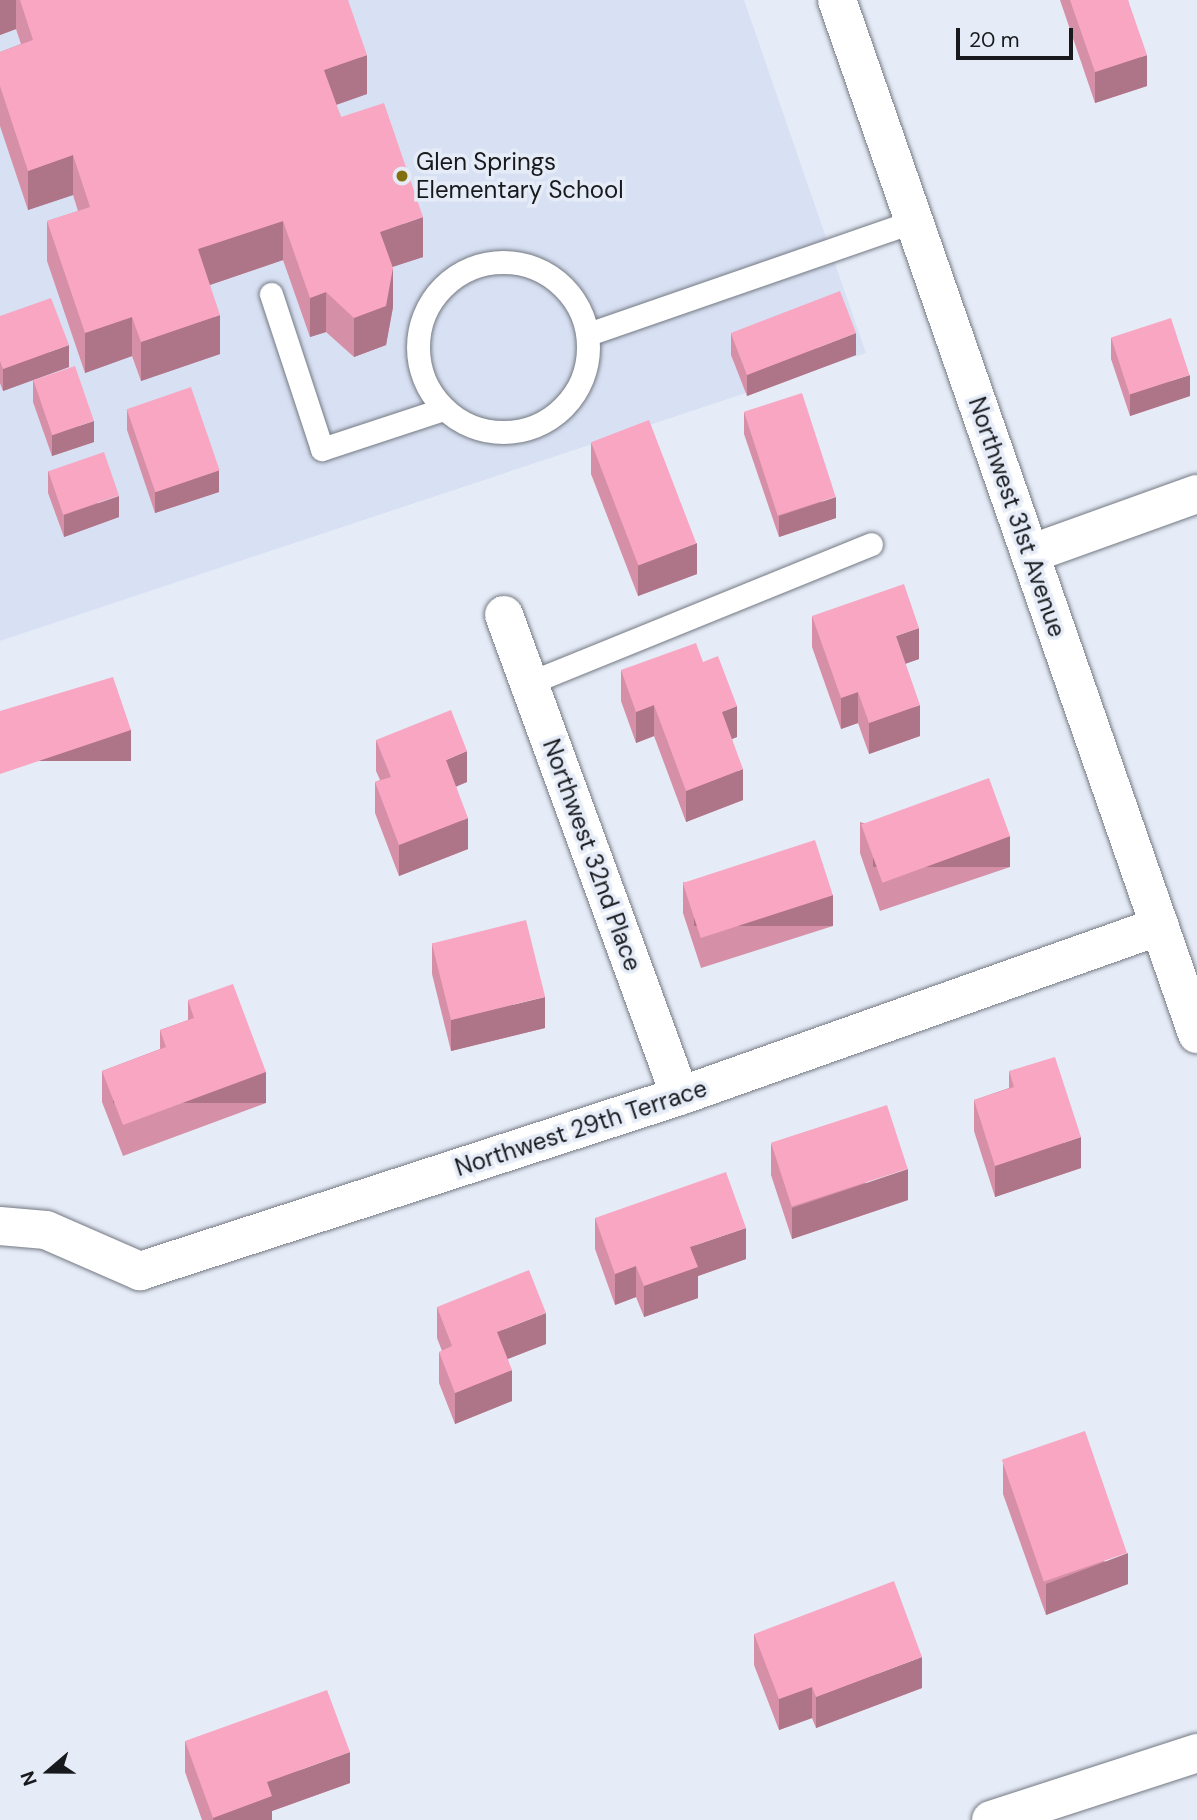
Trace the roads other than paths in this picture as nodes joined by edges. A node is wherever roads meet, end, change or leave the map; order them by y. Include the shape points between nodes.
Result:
1 (837, 0) edge
2 (914, 221) junction
3 (271, 295) dead end
4 (588, 334) junction
5 (444, 409) junction
6 (1197, 494) edge
7 (872, 544) dead end
8 (1030, 554) junction
9 (504, 615) dead end
10 (529, 683) junction
11 (1160, 926) junction
12 (1197, 1034) edge
13 (680, 1096) junction
14 (0, 1226) edge
15 (1197, 1753) edge
16 (991, 1820) edge

1 - 2 street, Northwest 31st Avenue
2 - 4 lane
2 - 8 street, Northwest 31st Avenue
3 - 5 lane via 322,449
4 - 5 lane via 579,386 542,423 491,432
4 - 5 lane via 578,305 559,282 534,267 475,265 436,294 419,330 419,359
6 - 8 street
7 - 10 lane
8 - 11 street, Northwest 31st Avenue
9 - 10 street, Northwest 32nd Place
10 - 13 street, Northwest 32nd Place
11 - 12 street, Northwest 31st Avenue
11 - 13 street, Northwest 29th Terrace
13 - 14 street, Northwest 29th Terrace via 140,1271 46,1230
15 - 16 street

